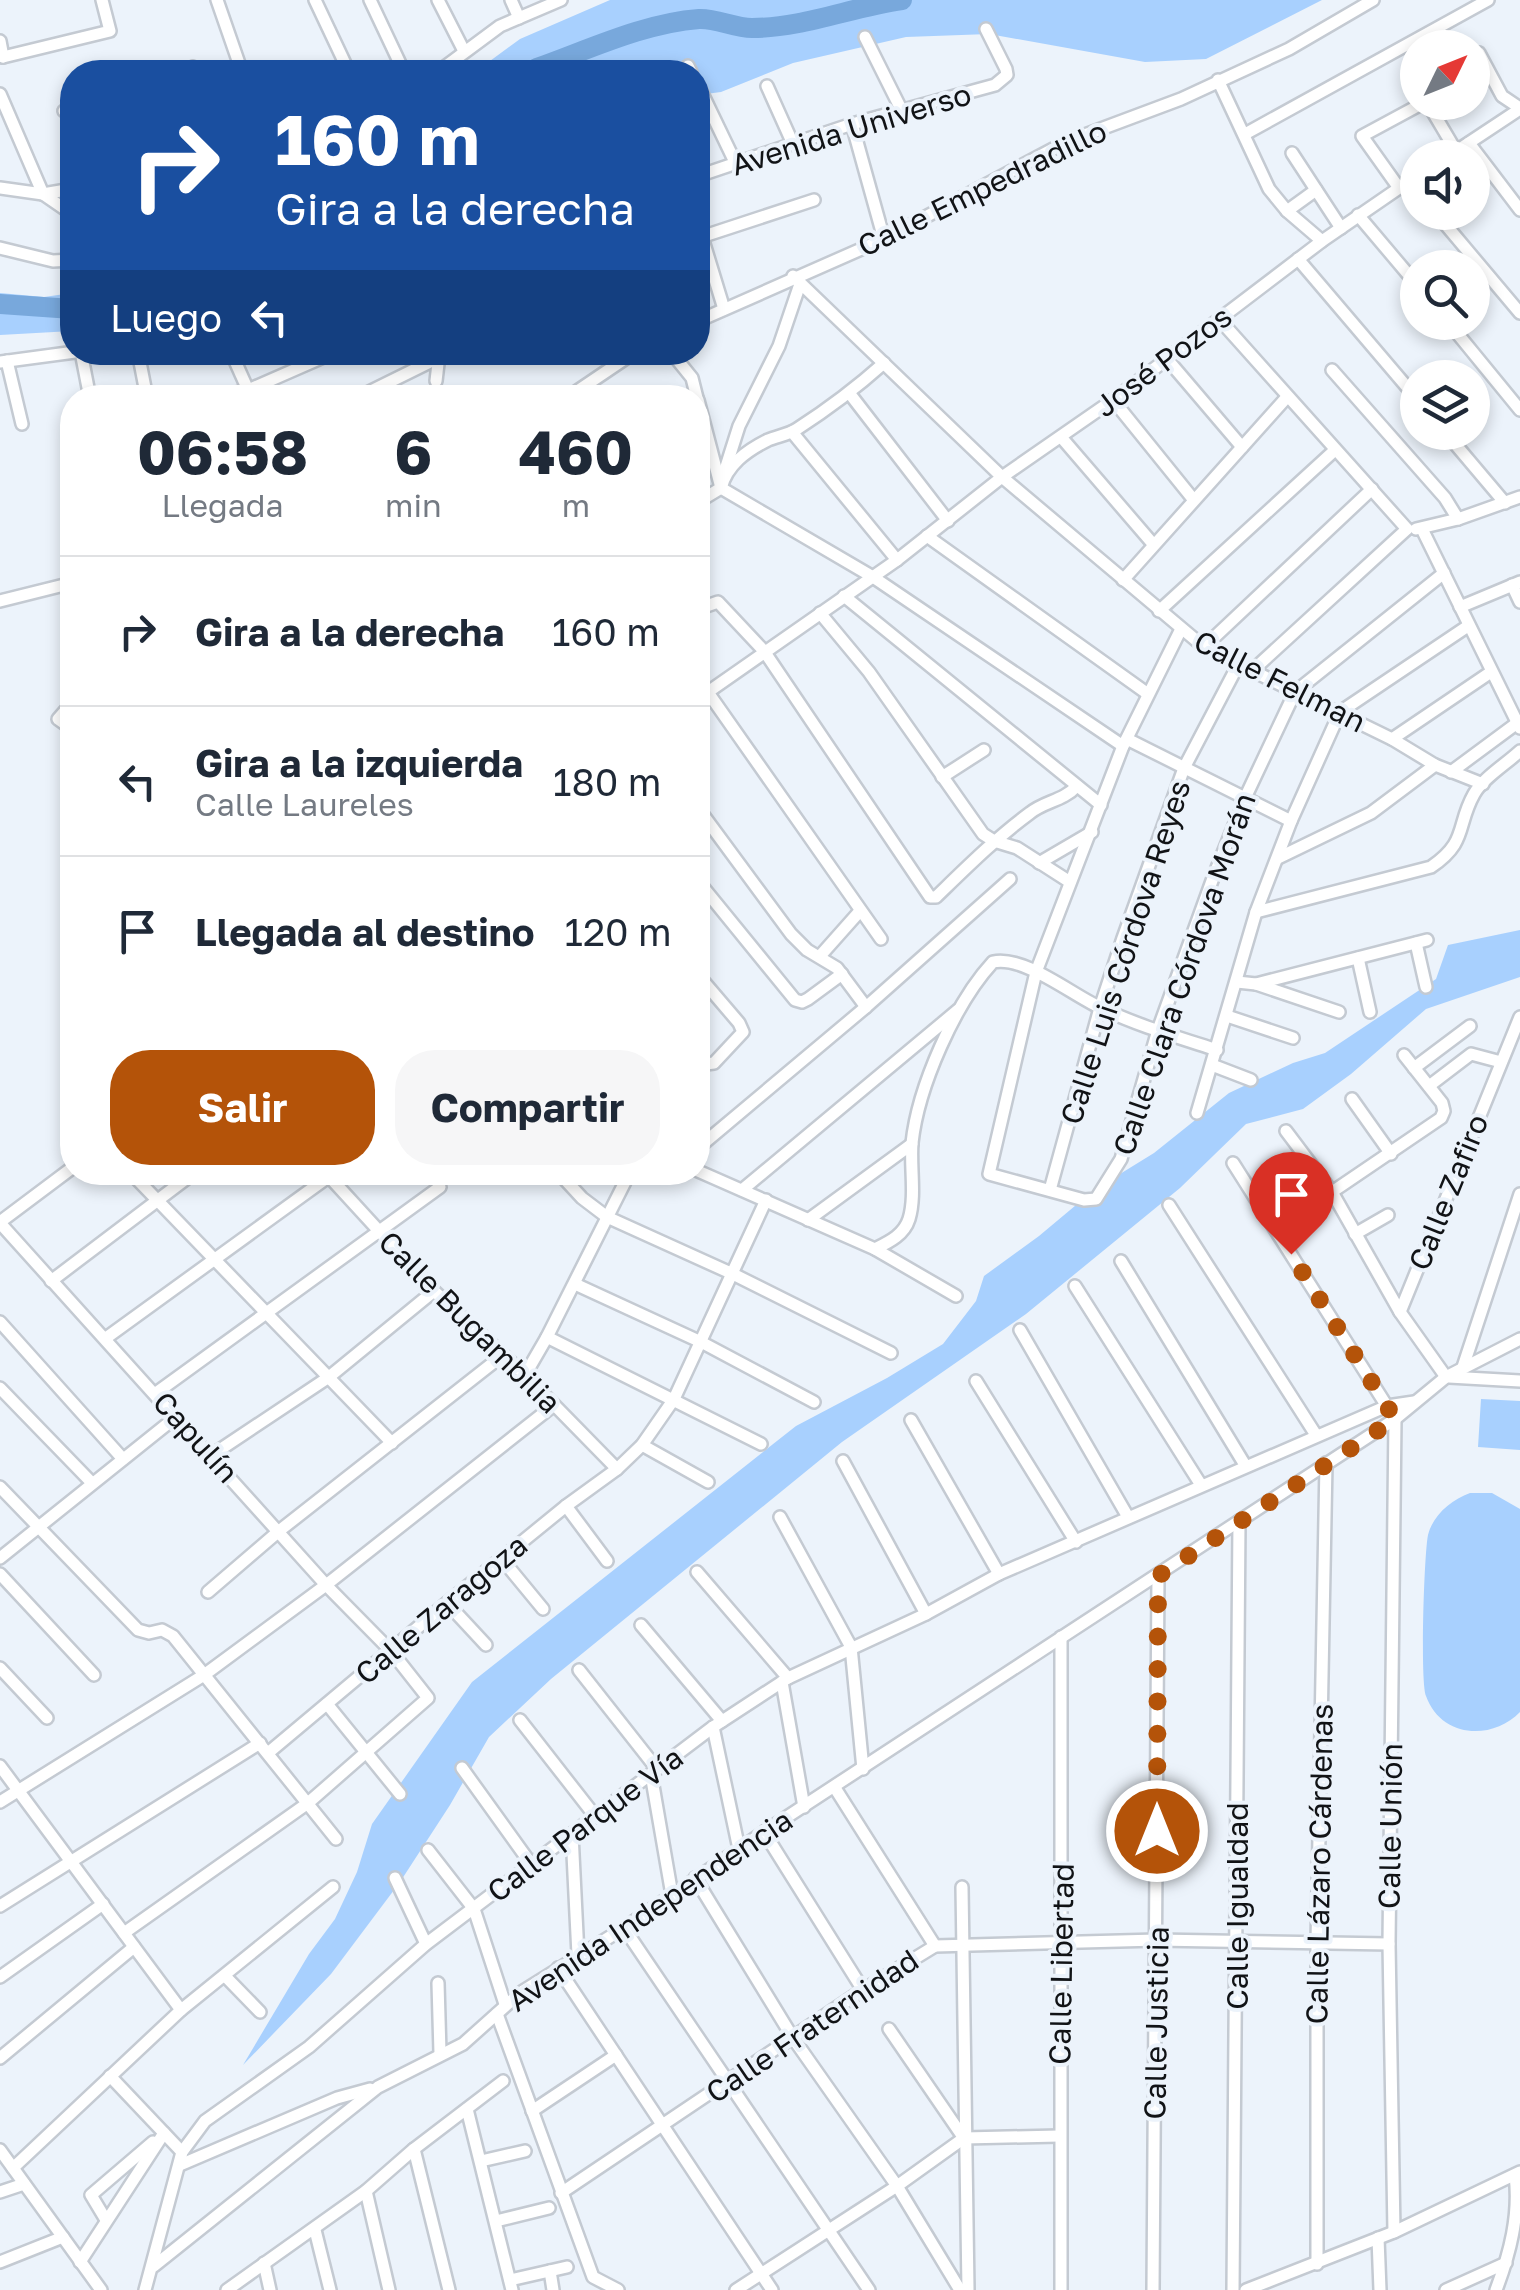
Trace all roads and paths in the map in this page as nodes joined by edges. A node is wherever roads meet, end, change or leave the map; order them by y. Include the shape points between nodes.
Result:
1 (102, 0) edge
2 (218, 0) edge
3 (314, 0) edge
4 (370, 0) edge
5 (438, 0) edge
6 (512, 0) edge
7 (560, 0) edge
8 (1373, 0) edge
9 (1488, 0) edge
10 (519, 18) junction
11 (986, 30) dead end
12 (866, 37) dead end
13 (0, 41) edge
14 (464, 51) junction
15 (238, 60) edge
16 (343, 60) edge
17 (398, 60) edge
18 (453, 60) edge
19 (2, 61) edge
20 (1490, 74) edge
21 (1218, 80) junction
22 (767, 86) dead end
23 (0, 94) edge
24 (1520, 108) edge
25 (710, 110) edge
26 (902, 111) junction
27 (1400, 116) edge
28 (6, 119) edge
29 (852, 124) junction
30 (1245, 134) junction
31 (1473, 140) edge
32 (793, 144) junction
33 (1292, 153) dead end
34 (736, 164) junction
35 (1490, 171) edge
36 (710, 172) edge
37 (1400, 173) edge
38 (1400, 186) edge
39 (0, 188) edge
40 (1316, 190) junction
41 (60, 191) edge
42 (43, 194) junction
43 (814, 200) dead end
44 (60, 206) edge
45 (1520, 210) edge
46 (1287, 211) junction
47 (1358, 215) junction
48 (1342, 228) junction
49 (710, 230) edge
50 (1450, 230) edge
51 (884, 239) junction
52 (1322, 241) junction
53 (0, 248) edge
54 (1298, 259) junction
55 (60, 261) edge
56 (1400, 265) edge
57 (710, 266) edge
58 (796, 280) junction
59 (724, 309) junction
60 (1520, 313) edge
61 (710, 315) edge
62 (1219, 319) junction
63 (1463, 340) edge
64 (60, 354) edge
65 (1167, 359) junction
66 (4, 361) edge
67 (884, 363) junction
68 (305, 365) edge
69 (420, 365) edge
70 (438, 365) edge
71 (616, 365) edge
72 (1332, 370) dead end
73 (1400, 379) edge
74 (436, 381) dead end
75 (259, 385) edge
76 (382, 385) edge
77 (586, 385) edge
78 (850, 394) junction
79 (1287, 397) junction
80 (1113, 400) junction
81 (1520, 410) edge
82 (22, 424) dead end
83 (792, 432) junction
84 (1061, 437) junction
85 (710, 447) edge
86 (1242, 447) junction
87 (1335, 450) junction
88 (1460, 450) edge
89 (725, 470) junction
90 (1002, 477) junction
91 (721, 488) junction
92 (1372, 489) junction
93 (710, 495) edge
94 (1520, 497) edge
95 (1193, 499) junction
96 (1504, 504) junction
97 (1458, 519) junction
98 (948, 520) junction
99 (1407, 529) junction
100 (1422, 529) junction
101 (928, 536) junction
102 (1153, 544) junction
103 (896, 560) junction
104 (1444, 573) junction
105 (873, 577) junction
106 (1123, 580) junction
107 (1516, 584) edge
108 (60, 585) edge
109 (844, 596) junction
110 (0, 602) edge
111 (1520, 602) edge
112 (710, 605) edge
113 (1460, 607) junction
114 (820, 612) junction
115 (1159, 612) junction
116 (1468, 626) junction
117 (1181, 629) junction
118 (1204, 647) junction
119 (764, 650) junction
120 (1238, 665) junction
121 (1252, 671) junction
122 (1491, 672) junction
123 (710, 689) edge
124 (1294, 692) junction
125 (1148, 694) junction
126 (710, 706) edge
127 (1340, 712) junction
128 (1519, 724) edge
129 (1392, 738) junction
130 (1125, 743) junction
131 (984, 750) dead end
132 (1520, 751) edge
133 (1436, 765) junction
134 (1184, 768) junction
135 (1450, 772) junction
136 (942, 777) junction
137 (1482, 784) junction
138 (1077, 786) junction
139 (1244, 798) junction
140 (1101, 805) junction
141 (1291, 820) junction
142 (710, 824) edge
143 (1092, 832) junction
144 (994, 841) junction
145 (1278, 858) junction
146 (1039, 864) junction
147 (1010, 879) dead end
148 (1070, 882) junction
149 (710, 895) edge
150 (860, 911) junction
151 (1256, 912) junction
152 (881, 939) dead end
153 (820, 956) junction
154 (1358, 958) junction
155 (1036, 972) junction
156 (842, 974) junction
157 (1238, 982) junction
158 (1256, 984) junction
159 (1426, 987) dead end
160 (710, 989) edge
161 (866, 1007) junction
162 (961, 1008) junction
163 (1100, 1008) junction
164 (1339, 1012) dead end
165 (1370, 1012) dead end
166 (1227, 1016) junction
167 (1520, 1018) edge
168 (1470, 1026) dead end
169 (1158, 1030) junction
170 (1293, 1038) dead end
171 (1216, 1050) junction
172 (1404, 1055) dead end
173 (1502, 1062) junction
174 (710, 1063) edge
175 (1212, 1065) junction
176 (1414, 1068) junction
177 (1251, 1080) dead end
178 (1429, 1086) junction
179 (1352, 1099) dead end
180 (1197, 1113) dead end
181 (1286, 1130) dead end
182 (710, 1138) edge
183 (912, 1144) junction
184 (1391, 1154) junction
185 (1233, 1163) dead end
186 (710, 1176) edge
187 (60, 1177) edge
188 (143, 1185) edge
189 (176, 1185) edge
190 (315, 1185) edge
191 (339, 1185) edge
192 (570, 1185) edge
193 (623, 1185) edge
194 (440, 1187) dead end
195 (742, 1190) junction
196 (1050, 1190) junction
197 (1332, 1192) junction
198 (1520, 1194) edge
199 (156, 1199) junction
200 (766, 1200) junction
201 (1169, 1205) dead end
202 (1388, 1215) dead end
203 (607, 1217) junction
204 (808, 1220) junction
205 (0, 1223) edge
206 (380, 1232) junction
207 (1356, 1234) junction
208 (876, 1249) junction
209 (215, 1258) junction
210 (1121, 1261) dead end
211 (733, 1274) junction
212 (51, 1280) junction
213 (574, 1284) junction
214 (1075, 1286) dead end
215 (434, 1292) junction
216 (956, 1296) dead end
217 (1400, 1312) junction
218 (267, 1313) junction
219 (0, 1322) edge
220 (1020, 1330) dead end
221 (106, 1338) junction
222 (548, 1338) junction
223 (1520, 1339) edge
224 (701, 1342) junction
225 (891, 1352) dead end
226 (503, 1356) junction
227 (1463, 1367) junction
228 (525, 1375) junction
229 (1446, 1376) junction
230 (329, 1378) junction
231 (1520, 1381) edge
232 (976, 1382) dead end
233 (0, 1388) edge
234 (156, 1393) junction
235 (674, 1399) junction
236 (814, 1402) dead end
237 (1414, 1402) junction
238 (554, 1405) junction
239 (1387, 1406) junction
240 (176, 1416) junction
241 (1395, 1419) junction
242 (911, 1420) dead end
243 (1316, 1436) junction
244 (392, 1443) junction
245 (761, 1444) dead end
246 (642, 1445) junction
247 (212, 1455) junction
248 (122, 1459) junction
249 (843, 1461) dead end
250 (1326, 1463) junction
251 (1245, 1464) junction
252 (616, 1469) junction
253 (708, 1482) dead end
254 (92, 1484) junction
255 (1202, 1485) junction
256 (0, 1486) edge
257 (566, 1506) junction
258 (780, 1516) dead end
259 (1128, 1517) junction
260 (1239, 1521) junction
261 (38, 1526) junction
262 (279, 1531) junction
263 (1076, 1542) junction
264 (0, 1558) edge
265 (501, 1558) junction
266 (607, 1561) dead end
267 (697, 1572) dead end
268 (0, 1574) edge
269 (999, 1574) junction
270 (1158, 1576) junction
271 (326, 1585) junction
272 (208, 1592) dead end
273 (447, 1602) junction
274 (543, 1609) dead end
275 (926, 1614) junction
276 (641, 1626) dead end
277 (1061, 1637) junction
278 (486, 1645) dead end
279 (850, 1647) junction
280 (392, 1651) junction
281 (0, 1668) edge
282 (579, 1670) dead end
283 (94, 1675) dead end
284 (204, 1675) junction
285 (785, 1680) junction
286 (327, 1704) junction
287 (47, 1718) dead end
288 (520, 1720) dead end
289 (718, 1724) junction
290 (264, 1748) junction
291 (368, 1753) junction
292 (0, 1766) edge
293 (462, 1768) dead end
294 (863, 1770) junction
295 (654, 1772) junction
296 (835, 1788) junction
297 (20, 1791) junction
298 (400, 1794) dead end
299 (0, 1802) edge
300 (308, 1802) junction
301 (804, 1808) junction
302 (595, 1816) junction
303 (764, 1832) junction
304 (572, 1834) junction
305 (336, 1839) dead end
306 (739, 1849) junction
307 (428, 1850) dead end
308 (72, 1860) junction
309 (531, 1864) junction
310 (395, 1878) dead end
311 (695, 1878) junction
312 (333, 1887) dead end
313 (962, 1887) dead end
314 (672, 1895) junction
315 (103, 1904) junction
316 (0, 1906) edge
317 (474, 1909) junction
318 (624, 1928) junction
319 (124, 1933) junction
320 (1156, 1940) junction
321 (1063, 1942) junction
322 (1317, 1942) junction
323 (426, 1944) junction
324 (963, 1944) junction
325 (1238, 1944) junction
326 (1389, 1944) junction
327 (934, 1946) junction
328 (134, 1947) junction
329 (578, 1956) junction
330 (558, 1968) junction
331 (0, 1976) edge
332 (225, 1976) junction
333 (438, 1983) dead end
334 (863, 1990) junction
335 (501, 2009) junction
336 (181, 2010) junction
337 (260, 2012) dead end
338 (889, 2028) dead end
339 (793, 2038) junction
340 (440, 2053) junction
341 (616, 2055) junction
342 (0, 2058) edge
343 (110, 2076) junction
344 (503, 2082) dead end
345 (728, 2082) junction
346 (378, 2087) junction
347 (467, 2109) junction
348 (532, 2111) junction
349 (663, 2125) junction
350 (164, 2132) junction
351 (1059, 2136) junction
352 (964, 2138) junction
353 (0, 2150) edge
354 (414, 2150) junction
355 (525, 2151) dead end
356 (181, 2158) junction
357 (481, 2161) junction
358 (13, 2168) junction
359 (1518, 2174) edge
360 (24, 2184) junction
361 (897, 2186) junction
362 (366, 2191) junction
363 (0, 2192) edge
364 (561, 2193) junction
365 (549, 2208) dead end
366 (106, 2220) junction
367 (496, 2220) junction
368 (315, 2230) junction
369 (828, 2230) junction
370 (1394, 2232) junction
371 (62, 2237) junction
372 (1378, 2238) junction
373 (0, 2262) edge
374 (80, 2262) junction
375 (264, 2263) junction
376 (1506, 2263) junction
377 (1317, 2264) junction
378 (154, 2266) junction
379 (567, 2266) dead end
380 (550, 2271) junction
381 (760, 2272) junction
382 (511, 2285) edge
383 (1379, 2289) edge
384 (101, 2290) edge
385 (145, 2290) edge
386 (227, 2290) edge
387 (270, 2290) edge
388 (330, 2290) edge
389 (390, 2290) edge
390 (449, 2290) edge
391 (553, 2290) edge
392 (618, 2290) edge
393 (736, 2290) edge
394 (772, 2290) edge
395 (869, 2290) edge
396 (960, 2290) edge
397 (968, 2290) edge
398 (1061, 2290) edge
399 (1153, 2290) edge
400 (1233, 2290) edge
401 (1246, 2290) edge
402 (1446, 2290) edge
403 (1496, 2290) edge

1 - 19 street via 110,31
2 - 15 street
3 - 16 street
4 - 17 street
5 - 14 street
6 - 10 street
7 - 10 street
8 - 21 street, Calle Empedradillo via 1289,49
9 - 30 street
10 - 14 street
11 - 26 street, Avenida Universo via 1006,69 1003,80
12 - 26 street
13 - 19 street
14 - 18 street
20 - 24 street via 1502,96
21 - 30 street
21 - 51 street, Calle Empedradillo via 1066,142
22 - 32 street
23 - 28 street
24 - 31 street
25 - 34 street
26 - 29 street, Avenida Universo
27 - 37 street via 1362,136
28 - 42 street
29 - 32 street, Avenida Universo
29 - 51 street
30 - 46 street via 1269,189
32 - 34 street, Avenida Universo
33 - 40 street
34 - 36 street, Avenida Universo
35 - 45 street
38 - 47 street, José Pozos
39 - 42 street
40 - 46 street
40 - 48 street
41 - 42 street
42 - 44 street
43 - 49 street
46 - 52 street
47 - 48 street, José Pozos
47 - 56 street
48 - 52 street, José Pozos
50 - 60 street
51 - 58 street, Calle Empedradillo
52 - 54 street, José Pozos
53 - 55 street
54 - 62 street, José Pozos
54 - 73 street
57 - 59 street
58 - 59 street, Calle Empedradillo
58 - 67 street, Calle Felman
58 - 89 street via 779,346
59 - 61 street, Calle Empedradillo
62 - 65 street, José Pozos
62 - 79 street
63 - 81 street
64 - 66 street
65 - 80 street, José Pozos
65 - 86 street
66 - 82 street
67 - 78 street
67 - 90 street, Calle Felman
68 - 75 street
69 - 76 street
70 - 74 street
71 - 77 street
72 - 97 street
78 - 83 street
78 - 98 street
79 - 86 street
79 - 87 street
80 - 84 street, José Pozos
80 - 95 street
83 - 89 street via 769,439
83 - 103 street
84 - 90 street, José Pozos
84 - 102 street
85 - 91 street
86 - 95 street
87 - 92 street
87 - 115 street
88 - 96 street
89 - 91 street
90 - 98 street, José Pozos
90 - 106 street, Calle Felman
91 - 93 street
91 - 105 street
92 - 99 street
92 - 118 street
94 - 96 street
95 - 102 street
96 - 97 street
97 - 100 street
98 - 101 street, José Pozos
99 - 100 street
99 - 121 street
100 - 104 street
101 - 103 street, José Pozos
101 - 125 street
102 - 106 street
103 - 105 street, José Pozos
104 - 113 street
104 - 124 street
105 - 109 street, José Pozos
105 - 130 street
106 - 115 street, Calle Felman
107 - 111 street
107 - 113 street
108 - 110 street
109 - 114 street, José Pozos
109 - 138 street
112 - 119 street via 718,602
113 - 116 street
114 - 119 street, José Pozos
114 - 136 street
115 - 117 street, Calle Felman
116 - 122 street
116 - 127 street
117 - 118 street, Calle Felman
117 - 125 street
118 - 120 street, Calle Felman
119 - 123 street, José Pozos
119 - 144 street via 930,897
120 - 121 street, Calle Felman
120 - 134 street, Calle Luis Córdova Reyes
121 - 124 street, Calle Felman
122 - 128 street
122 - 129 street
124 - 127 street, Calle Felman
124 - 139 street, Calle Clara Córdova Morán
125 - 130 street
126 - 150 street
127 - 129 street, Calle Felman
127 - 141 street
128 - 135 street
129 - 133 street, Calle Felman
130 - 134 street
130 - 140 street
131 - 136 street
132 - 137 street
133 - 135 street, Calle Felman
133 - 145 street via 1370,812
134 - 139 street
134 - 163 street, Calle Luis Córdova Reyes
135 - 137 street, Calle Felman
136 - 144 street
137 - 151 street via 1460,838 1432,867
138 - 140 street
138 - 144 street
139 - 141 street
139 - 169 street, Calle Clara Córdova Morán
140 - 143 street
141 - 145 street
142 - 153 street via 791,934
143 - 146 street
143 - 148 street
144 - 146 street
145 - 151 street
146 - 148 street
147 - 161 street
148 - 155 street
149 - 156 street via 795,1000 808,999
150 - 152 street
150 - 153 street
151 - 157 street
153 - 156 street
154 - 158 street
154 - 159 street via 1421,941
154 - 165 street
155 - 162 street via 993,962
155 - 163 street
155 - 196 street via 989,1174
156 - 161 street
157 - 158 street
157 - 166 street
158 - 164 street
160 - 174 street via 743,1032
161 - 182 street
162 - 183 street via 929,1079
162 - 195 street
163 - 169 street
163 - 196 street, Calle Luis Córdova Reyes
166 - 170 street
166 - 171 street
167 - 173 street, Calle Zafiro
168 - 176 street
169 - 171 street
169 - 196 street, Calle Clara Córdova Morán via 1121,1159 1096,1199
171 - 175 street
172 - 176 street
173 - 178 street via 1471,1054
173 - 217 street, Calle Zafiro
175 - 177 street
175 - 180 street
176 - 178 street
178 - 184 street via 1442,1103 1441,1118
179 - 184 street
181 - 197 street
183 - 204 street
183 - 208 street via 908,1223
184 - 197 street
185 - 239 street
186 - 195 street
187 - 205 street
188 - 199 street
189 - 199 street
190 - 209 street
191 - 206 street, Calle Bugambilia
192 - 203 street
193 - 203 street
194 - 206 street
195 - 200 street
197 - 207 street
198 - 227 street
199 - 209 street
199 - 212 street
200 - 204 street
200 - 211 street, Calle Zaragoza
201 - 243 street
202 - 207 street
203 - 211 street
203 - 213 street
204 - 208 street
205 - 212 street, Capulín
206 - 215 street, Calle Bugambilia
206 - 218 street
207 - 217 street
208 - 216 street
209 - 218 street
209 - 221 street
210 - 251 street
211 - 224 street, Calle Zaragoza
211 - 225 street
212 - 221 street, Capulín
213 - 222 street
213 - 224 street
214 - 255 street
215 - 226 street, Calle Bugambilia
215 - 230 street
217 - 229 street
218 - 230 street
218 - 234 street
219 - 248 street
220 - 259 street
221 - 234 street, Capulín
222 - 228 street
222 - 235 street
223 - 227 street, Avenida Independencia
224 - 235 street, Calle Zaragoza
224 - 236 street
226 - 228 street, Calle Bugambilia
226 - 244 street
227 - 229 street, Avenida Independencia
228 - 238 street, Calle Bugambilia
229 - 231 street
229 - 237 street, Avenida Independencia
230 - 244 street
230 - 247 street
232 - 263 street
233 - 254 street
234 - 240 street, Capulín
235 - 245 street
235 - 246 street, Calle Zaragoza
237 - 239 street, Calle Parque Vía
237 - 241 street, Avenida Independencia
238 - 252 street, Calle Bugambilia
238 - 271 street
239 - 241 street
239 - 243 street, Calle Parque Vía
240 - 247 street, Capulín
240 - 248 street
241 - 250 street, Avenida Independencia
241 - 326 street, Calle Unión
242 - 269 street
243 - 251 street, Calle Parque Vía
244 - 262 street
246 - 252 street, Calle Zaragoza
246 - 253 street
247 - 262 street, Capulín
248 - 254 street
249 - 275 street
250 - 260 street, Avenida Independencia
250 - 322 street, Calle Lázaro Cárdenas
251 - 255 street, Calle Parque Vía
252 - 257 street, Calle Zaragoza
254 - 261 street
255 - 259 street, Calle Parque Vía
256 - 261 street
257 - 265 street, Calle Zaragoza
257 - 266 street
258 - 279 street
259 - 263 street, Calle Parque Vía
260 - 270 street, Avenida Independencia
260 - 325 street, Calle Igualdad
261 - 264 street
261 - 284 street via 138,1630 174,1636
262 - 271 street, Capulín
262 - 272 street
263 - 269 street, Calle Parque Vía
265 - 273 street, Calle Zaragoza
265 - 274 street
267 - 285 street
268 - 283 street
269 - 275 street, Calle Parque Vía
270 - 277 street, Avenida Independencia
270 - 320 street, Calle Justicia
271 - 280 street, Capulín
271 - 284 street
273 - 278 street
273 - 280 street, Calle Zaragoza
275 - 279 street, Calle Parque Vía
276 - 289 street
277 - 294 street, Avenida Independencia
277 - 321 street, Calle Libertad
279 - 285 street, Calle Parque Vía
279 - 294 street
280 - 286 street, Calle Zaragoza
280 - 291 street, Capulín via 428,1698
281 - 287 street
282 - 295 street
284 - 290 street
284 - 297 street
285 - 289 street, Calle Parque Vía
285 - 301 street
286 - 290 street, Calle Zaragoza
286 - 291 street
288 - 302 street
289 - 295 street, Calle Parque Vía
289 - 306 street
290 - 300 street
290 - 308 street, Calle Zaragoza
291 - 298 street
291 - 300 street
292 - 297 street
293 - 309 street
294 - 296 street, Avenida Independencia
295 - 302 street, Calle Parque Vía
295 - 314 street
296 - 301 street, Avenida Independencia
296 - 327 street
297 - 299 street
297 - 308 street
300 - 305 street
300 - 319 street
301 - 303 street, Avenida Independencia
302 - 304 street, Calle Parque Vía
303 - 306 street, Avenida Independencia
303 - 334 street
304 - 309 street, Calle Parque Vía
304 - 329 street
306 - 311 street, Avenida Independencia
307 - 317 street
308 - 315 street
308 - 316 street, Calle Zaragoza
309 - 317 street, Calle Parque Vía
310 - 323 street
311 - 314 street, Avenida Independencia
311 - 339 street
312 - 332 street
313 - 324 street
314 - 318 street, Avenida Independencia
315 - 319 street
315 - 331 street
317 - 323 street, Calle Parque Vía
317 - 335 street
318 - 329 street, Avenida Independencia
318 - 345 street
319 - 328 street
320 - 321 street, Calle Fraternidad
320 - 325 street, Calle Fraternidad
320 - 399 street, Calle Justicia
321 - 324 street, Calle Fraternidad
321 - 351 street, Calle Libertad
322 - 325 street, Calle Fraternidad
322 - 326 street, Calle Fraternidad
322 - 377 street, Calle Lázaro Cárdenas
323 - 356 street, Calle Parque Vía via 310,2047 205,2121
324 - 327 street, Calle Fraternidad
324 - 352 street
325 - 400 street, Calle Igualdad
326 - 370 street, Calle Unión
327 - 334 street, Calle Fraternidad
328 - 336 street
328 - 342 street
329 - 330 street, Avenida Independencia
330 - 335 street, Avenida Independencia
330 - 341 street
332 - 336 street
332 - 337 street
333 - 340 street
334 - 339 street, Calle Fraternidad
335 - 340 street, Avenida Independencia via 463,2044
335 - 348 street
336 - 343 street
338 - 352 street
339 - 345 street, Calle Fraternidad
339 - 361 street
340 - 346 street, Avenida Independencia
341 - 348 street
341 - 349 street
343 - 350 street
343 - 358 street
344 - 347 street
345 - 349 street, Calle Fraternidad
345 - 369 street
346 - 356 street
346 - 378 street, Avenida Independencia
347 - 354 street
347 - 357 street
348 - 364 street
349 - 364 street, Calle Fraternidad
349 - 381 street
350 - 356 street
350 - 366 street
350 - 366 street via 91,2195
351 - 352 street
351 - 398 street, Calle Libertad
352 - 361 street
352 - 397 street
353 - 358 street
354 - 362 street
354 - 390 street
355 - 357 street
356 - 378 street
357 - 367 street
358 - 360 street
359 - 370 street
359 - 376 street
360 - 363 street
360 - 371 street
361 - 369 street
361 - 396 street
362 - 368 street
362 - 389 street
364 - 392 street via 593,2277
365 - 367 street
366 - 374 street
367 - 382 street
368 - 375 street
368 - 388 street
369 - 381 street
369 - 395 street
370 - 372 street
371 - 373 street
371 - 374 street
372 - 377 street
372 - 383 street
374 - 384 street
375 - 386 street
375 - 387 street
376 - 402 street
376 - 403 street
377 - 401 street
378 - 385 street
379 - 380 street
380 - 382 street
380 - 391 street
381 - 393 street
381 - 394 street

